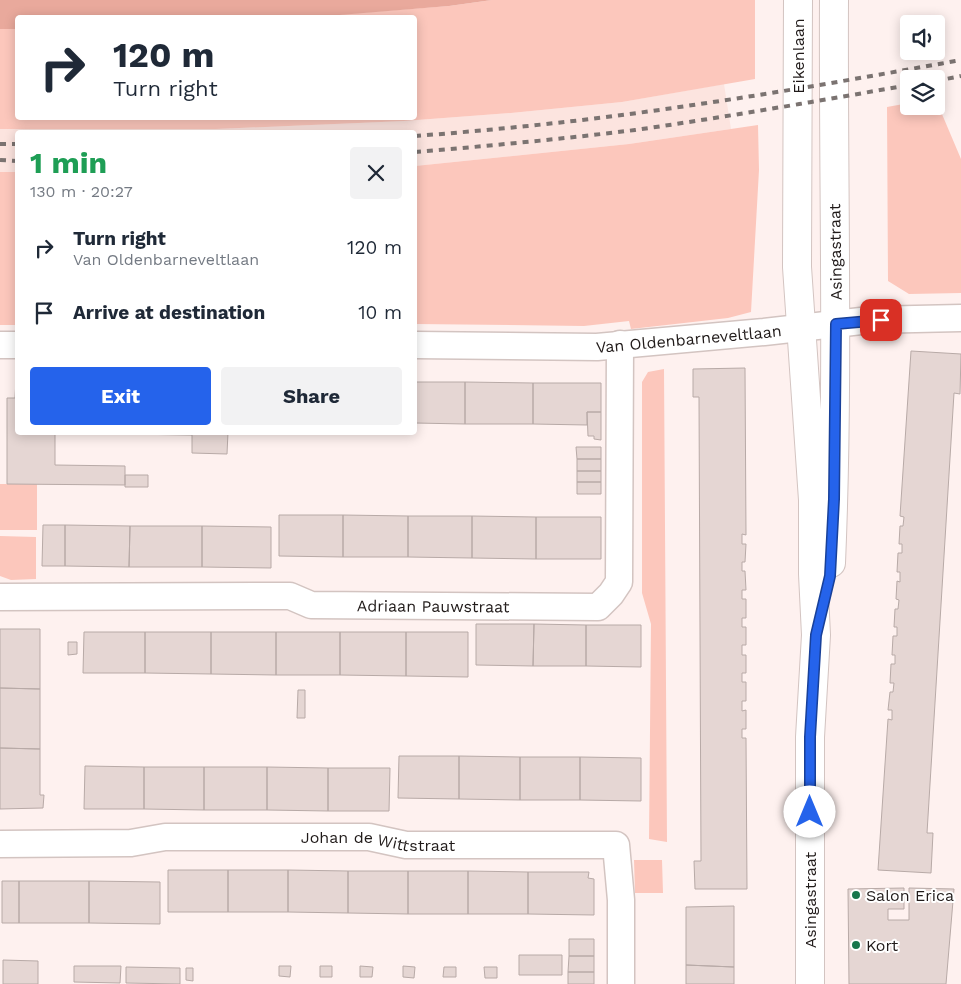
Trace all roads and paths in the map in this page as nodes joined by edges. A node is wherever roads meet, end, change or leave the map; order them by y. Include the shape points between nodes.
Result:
1 (798, 0) edge
2 (834, 0) edge
3 (798, 113) joint
4 (961, 318) edge
5 (836, 324) junction
6 (801, 328) junction
7 (620, 344) junction
8 (0, 345) edge
9 (15, 345) edge
10 (417, 345) edge
11 (0, 596) edge
12 (816, 635) junction
13 (0, 844) edge
14 (621, 984) edge
15 (810, 984) edge

1 - 3 main road, Eikenlaan
2 - 5 main road, Asingastraat
3 - 6 main road, Asingastraat via 797,267
4 - 5 street, Van Oldenbarneveltlaan
5 - 6 street, Van Oldenbarneveltlaan
5 - 12 main road, Asingastraat via 830,576
6 - 7 street, Van Oldenbarneveltlaan
6 - 12 main road, Asingastraat via 813,500
7 - 10 street, Van Oldenbarneveltlaan via 597,347
7 - 11 street, Adriaan Pauwstraat via 619,582 598,607 311,605 290,596
8 - 9 street
12 - 15 main road, Asingastraat via 810,737
13 - 14 street, Johan de Wittstraat via 131,844 165,837 369,837 406,845 616,845 621,900

